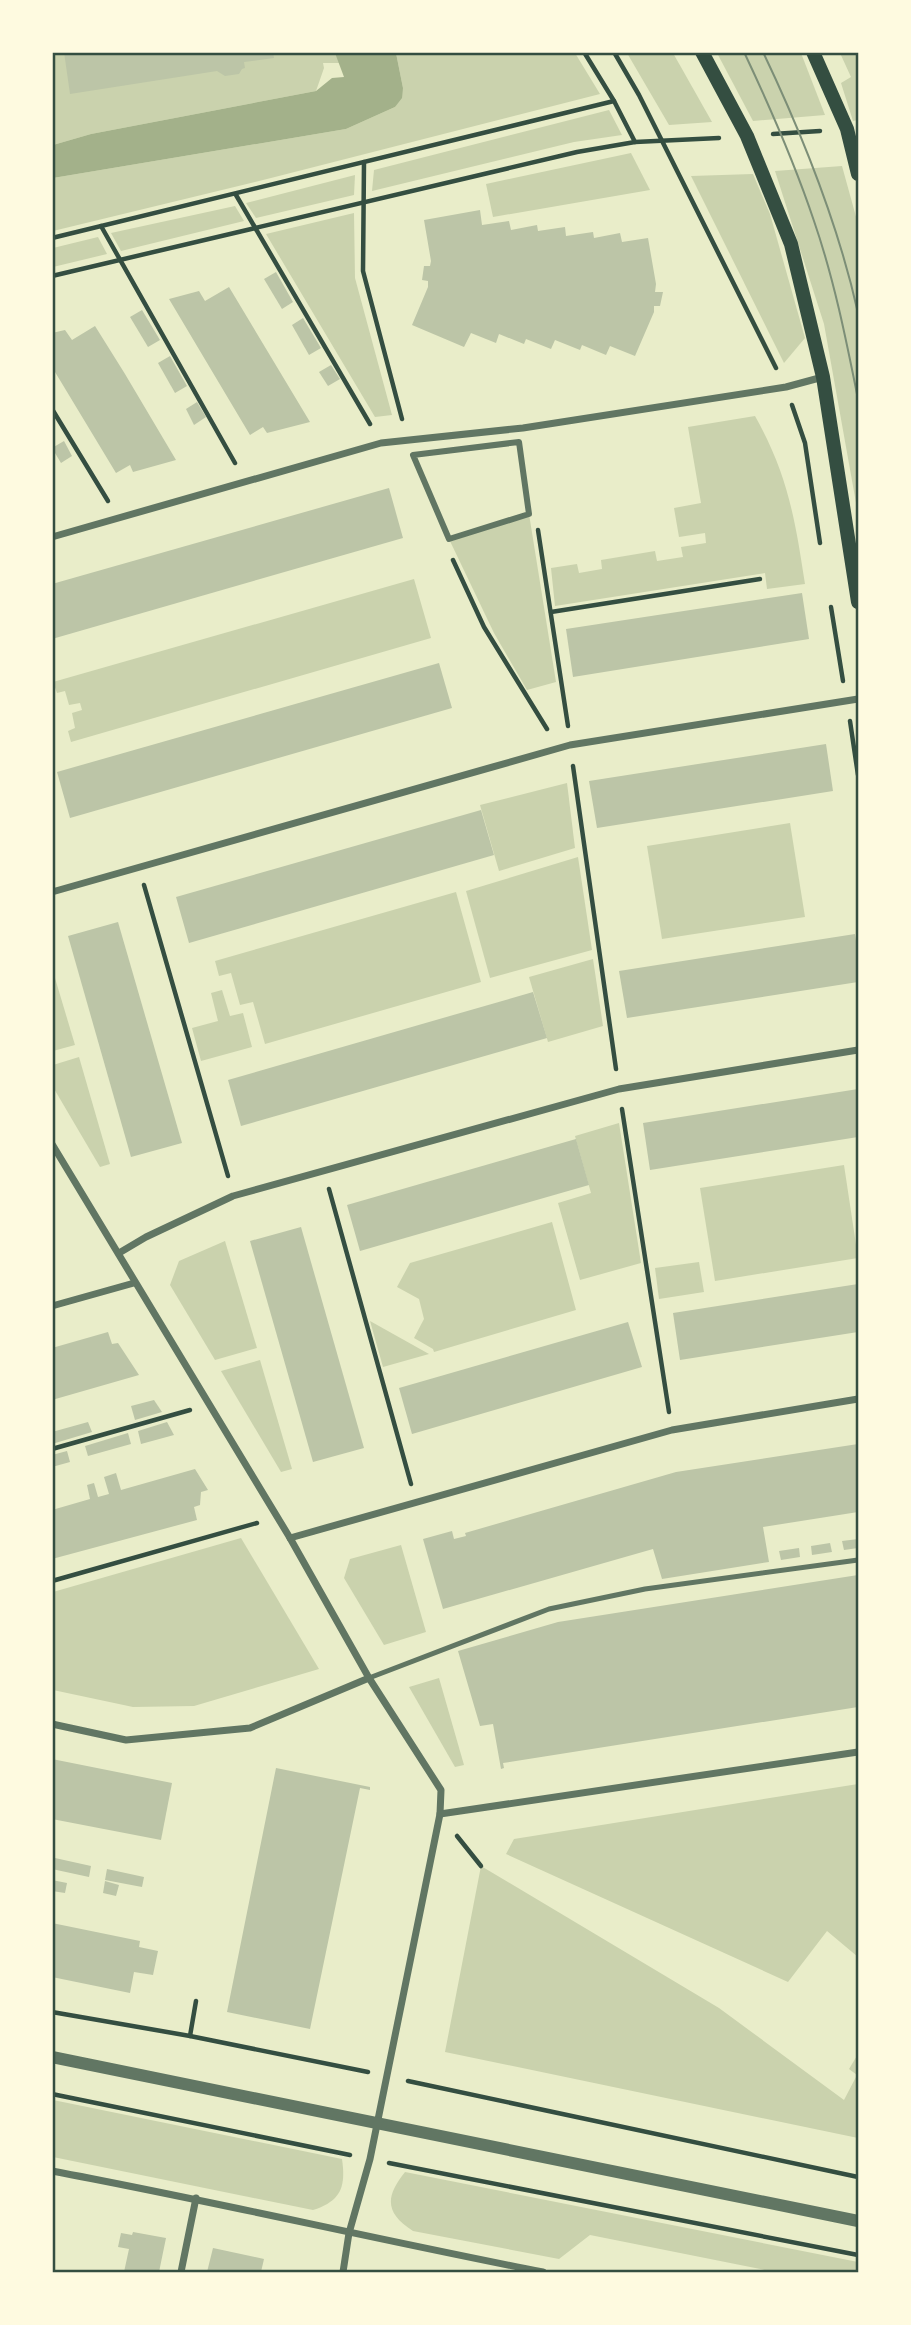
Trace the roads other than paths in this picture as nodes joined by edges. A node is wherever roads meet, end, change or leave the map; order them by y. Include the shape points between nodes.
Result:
1 (702, 52) edge
2 (813, 52) edge
3 (859, 173) edge
4 (823, 377) junction
5 (530, 514) joint
6 (52, 537) edge
7 (855, 555) edge
8 (859, 602) edge
9 (859, 699) edge
10 (52, 892) edge
11 (859, 1050) edge
12 (52, 1144) edge
13 (119, 1253) junction
14 (134, 1283) junction
15 (52, 1306) edge
16 (859, 1399) edge
17 (290, 1538) junction
18 (859, 1560) edge
19 (369, 1678) junction
20 (52, 1724) edge
21 (859, 1752) edge
22 (440, 1814) junction
23 (52, 2057) edge
24 (376, 2122) junction
25 (52, 2171) edge
26 (196, 2198) junction
27 (859, 2221) edge
28 (349, 2233) junction
29 (521, 2270) edge
30 (181, 2273) edge
31 (343, 2273) edge
32 (543, 2273) edge

1 - 4 main road via 747,136 791,244
2 - 3 main road via 847,129
4 - 6 street via 786,387 523,428 381,443
4 - 7 main road
5 - 5 street via 519,442 413,455 449,539
7 - 8 main road
9 - 10 street via 570,745
11 - 13 street via 619,1089 233,1196
12 - 13 street
13 - 14 street
14 - 15 street
14 - 17 street
16 - 17 street via 672,1430
17 - 19 street
18 - 19 lane via 645,1589 549,1609
19 - 20 street via 250,1728 126,1740
19 - 22 street via 441,1790
21 - 22 street
22 - 24 street
23 - 24 street
24 - 27 street
24 - 28 street
25 - 26 street
26 - 28 street
26 - 30 street
28 - 29 street
28 - 31 street
29 - 32 street

